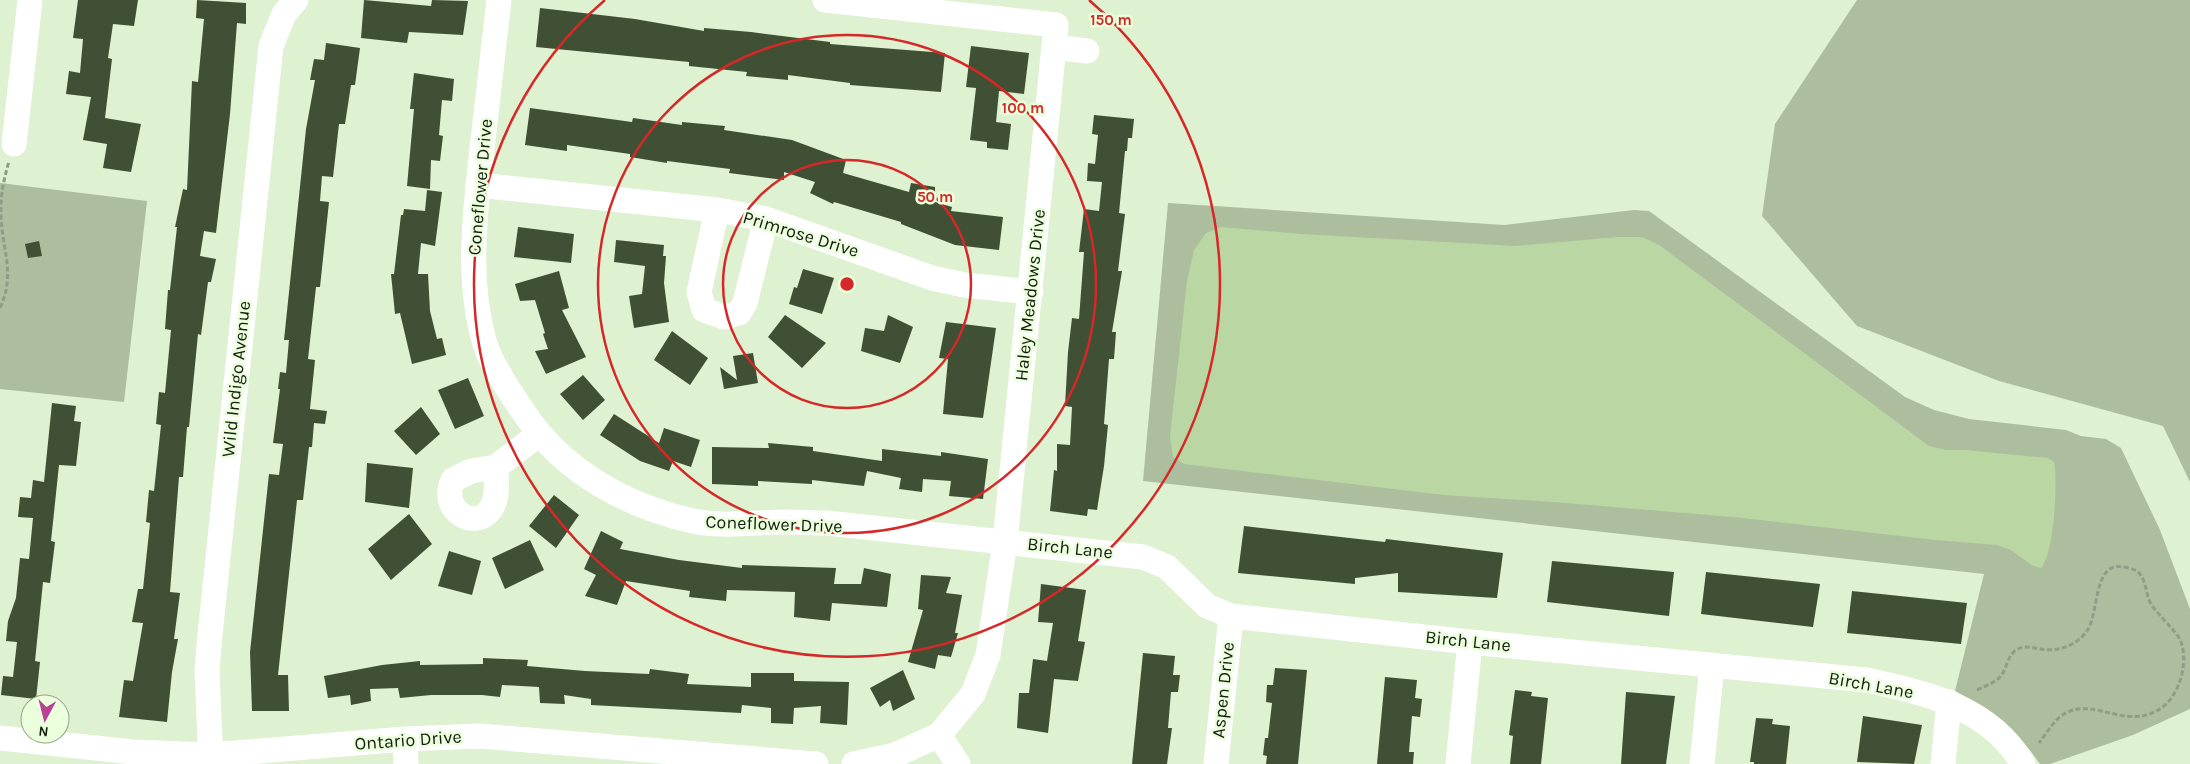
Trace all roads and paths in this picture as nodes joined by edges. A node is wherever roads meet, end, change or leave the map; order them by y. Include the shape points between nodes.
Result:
1 (30, 0) edge
2 (296, 0) edge
3 (499, 0) edge
4 (825, 0) edge
5 (1055, 36) junction
6 (1086, 51) dead end
7 (14, 144) joint
8 (478, 185) junction
9 (717, 210) junction
10 (766, 220) junction
11 (1030, 292) junction
12 (0, 308) edge
13 (539, 434) junction
14 (496, 467) dead end
15 (1006, 542) junction
16 (1231, 616) junction
17 (1470, 642) junction
18 (1712, 665) junction
19 (1977, 690) dead end
20 (1949, 702) junction
21 (939, 735) junction
22 (0, 738) edge
23 (404, 739) junction
24 (2039, 743) dead end
25 (211, 759) edge
26 (406, 764) edge
27 (816, 764) edge
28 (854, 764) edge
29 (958, 764) edge
30 (1216, 764) edge
31 (1458, 764) edge
32 (1702, 764) edge
33 (1943, 764) edge
34 (2023, 764) edge

1 - 7 street
2 - 25 street, Wild Indigo Avenue via 284,14 271,46 209,644
3 - 8 street, Coneflower Drive
4 - 5 street
5 - 6 street
5 - 11 street, Haley Meadows Drive
7 - 12 path via 1,196 9,277
8 - 9 street, Primrose Drive
8 - 13 street, Coneflower Drive via 472,248 476,302 485,346 510,393
9 - 10 street, Primrose Drive
9 - 10 street via 699,292 704,310 724,317 738,313 745,303
10 - 11 street, Primrose Drive via 932,278
11 - 15 street, Haley Meadows Drive
13 - 14 street
13 - 15 street, Coneflower Drive via 566,461 599,484 641,506 689,521 725,525 827,523
15 - 16 street, Birch Lane via 1144,557 1167,567 1207,606
15 - 21 street via 988,656 972,694
16 - 17 street, Birch Lane
16 - 30 street, Aspen Drive
17 - 18 street, Birch Lane
17 - 31 street
18 - 20 street, Birch Lane via 1866,680
18 - 32 street
19 - 24 path via 2001,676 2010,656 2018,648 2028,646 2052,651 2080,639 2090,624 2104,573 2113,567 2134,569 2142,576 2151,605 2182,645 2183,671 2177,690 2165,704 2148,715 2128,717 2086,708 2074,710 2062,715
20 - 33 street
20 - 34 street, Birch Lane via 1990,725 2014,748
21 - 28 street via 895,754
21 - 29 street
22 - 25 street, Ontario Drive
23 - 25 street, Ontario Drive
23 - 26 street
23 - 27 street, Ontario Drive via 489,736

